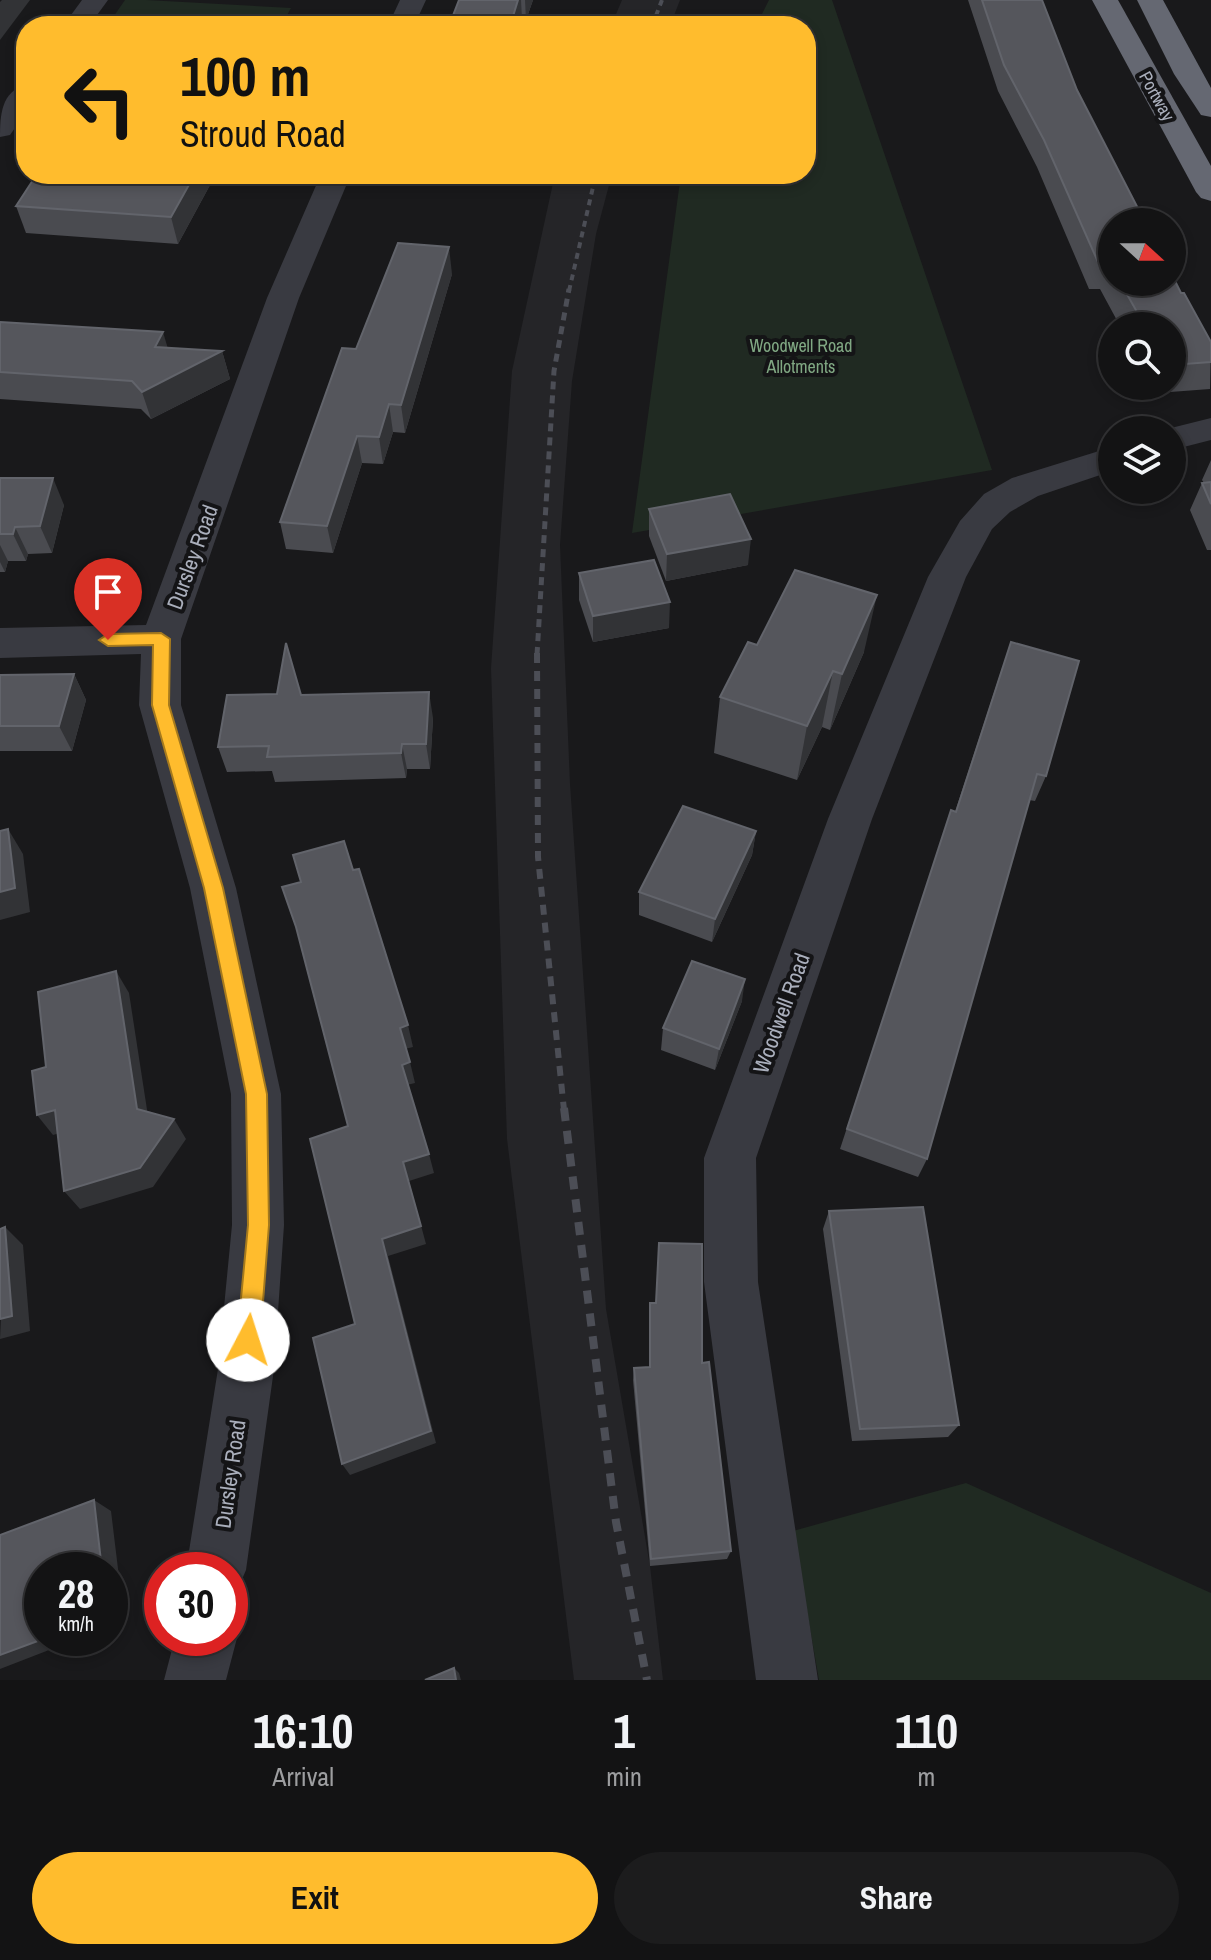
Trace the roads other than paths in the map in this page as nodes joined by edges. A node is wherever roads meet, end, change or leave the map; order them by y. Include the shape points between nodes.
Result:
1 (1105, 0) edge
2 (1150, 0) edge
3 (16, 107) edge
4 (1211, 109) edge
5 (0, 129) edge
6 (332, 184) edge
7 (1211, 192) edge
8 (1211, 429) edge
9 (1186, 435) edge
10 (1098, 464) edge
11 (161, 639) junction
12 (0, 643) edge
13 (219, 1552) edge
14 (201, 1656) edge
15 (195, 1680) edge
16 (787, 1680) edge

1 - 7 highway, Portway
2 - 4 highway, Portway
3 - 5 street
6 - 11 street, Dursley Road via 283,298
8 - 9 street
10 - 16 street, Woodwell Road via 1025,487 997,503 978,521 947,577 850,819 730,1158 731,1282
11 - 12 street
11 - 13 street, Dursley Road via 160,705 213,888 256,1094 257,1239 246,1369
14 - 15 street

